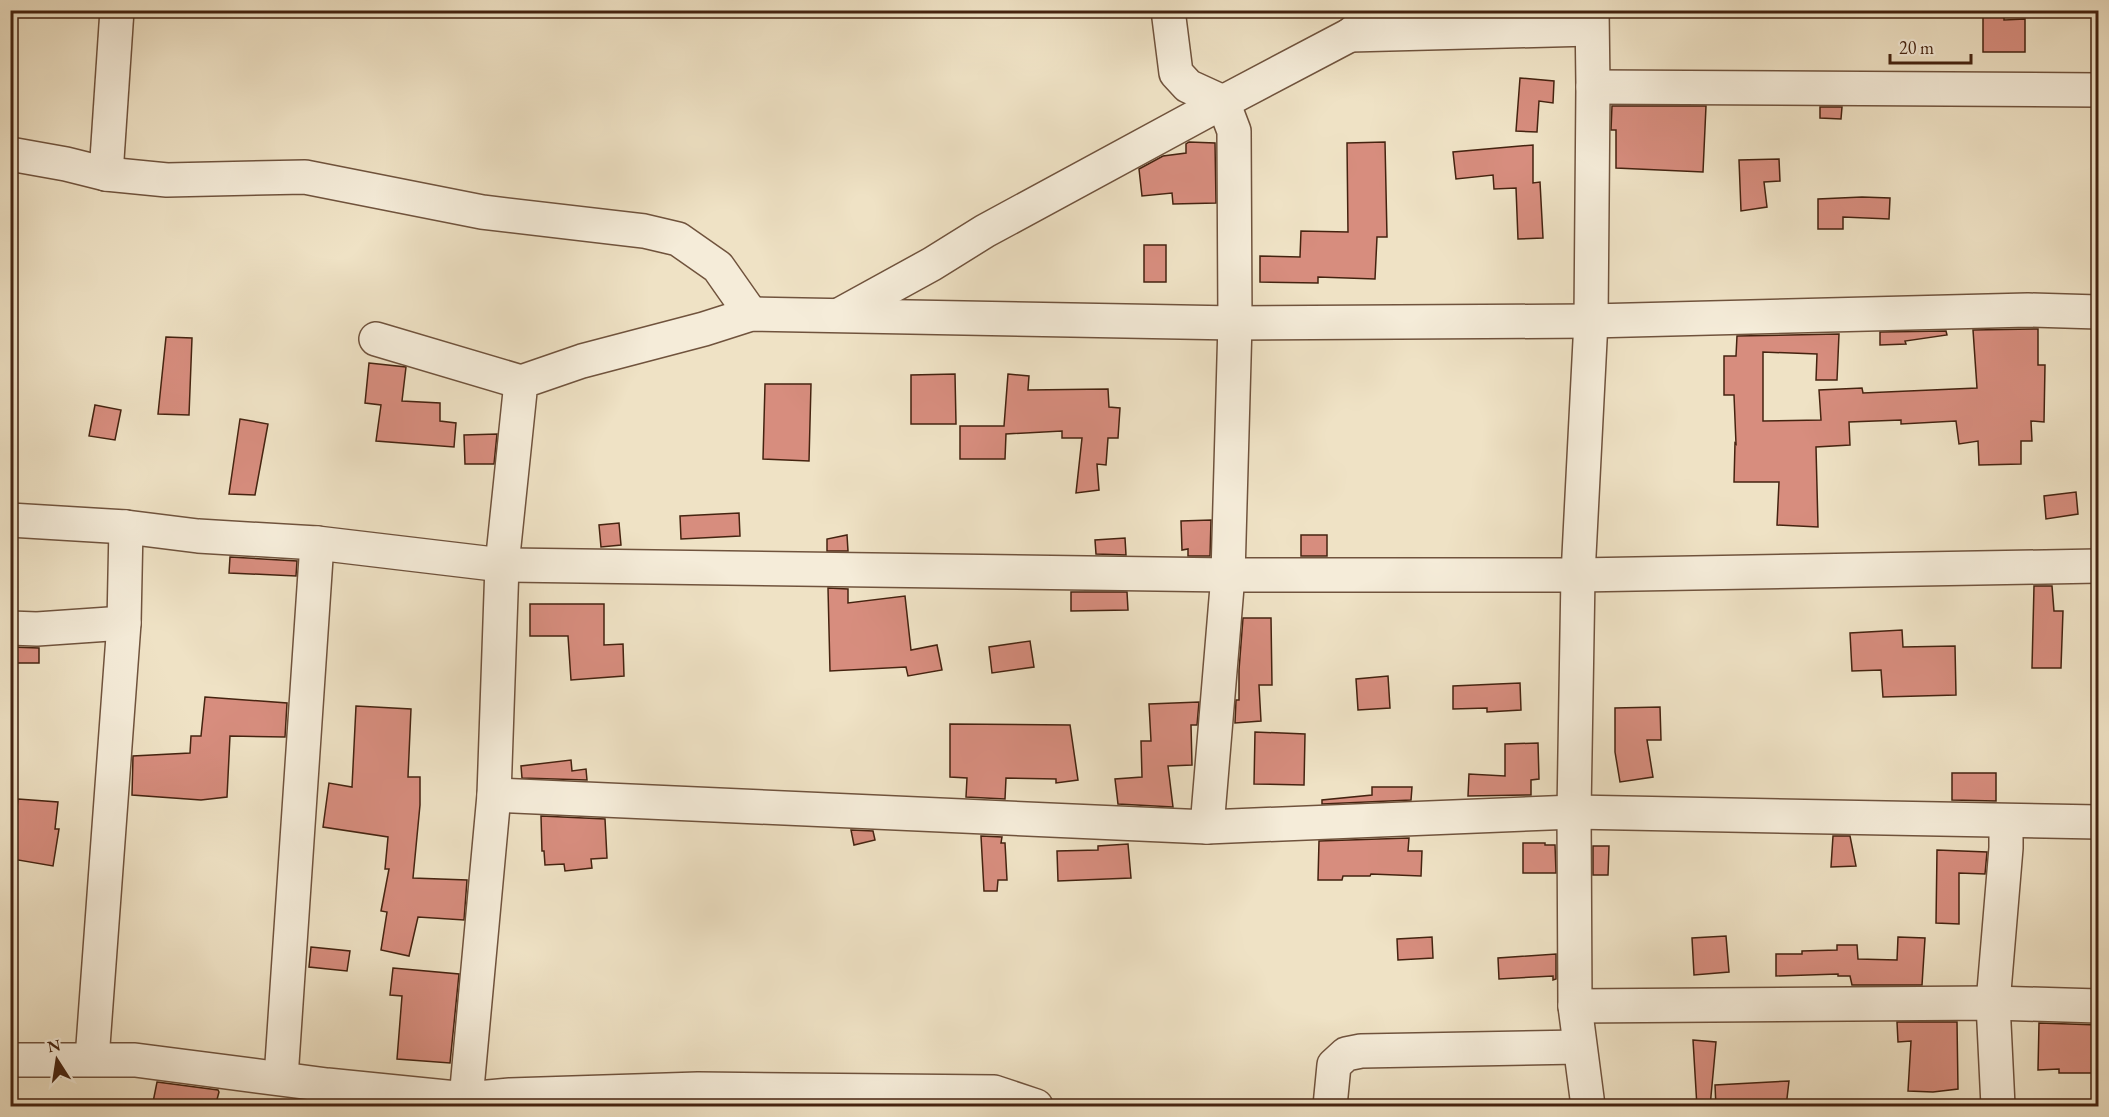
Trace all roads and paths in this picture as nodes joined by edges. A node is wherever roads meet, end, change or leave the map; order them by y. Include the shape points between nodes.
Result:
1 (117, 10) edge
2 (1168, 10) edge
3 (1382, 10) edge
4 (1592, 20) edge
5 (1350, 35) junction
6 (1593, 87) junction
7 (2098, 90) edge
8 (1223, 102) junction
9 (10, 154) edge
10 (106, 174) junction
11 (2098, 312) edge
12 (751, 314) junction
13 (839, 315) junction
14 (1591, 321) junction
15 (1235, 324) junction
16 (376, 339) dead end
17 (520, 382) junction
18 (10, 520) edge
19 (126, 527) junction
20 (317, 543) junction
21 (502, 565) junction
22 (2098, 566) edge
23 (1228, 575) junction
24 (1578, 575) junction
25 (124, 623) junction
26 (10, 628) edge
27 (494, 795) junction
28 (1574, 812) junction
29 (2006, 821) junction
30 (2098, 822) edge
31 (1207, 827) junction
32 (1993, 1003) junction
33 (1575, 1006) junction
34 (2098, 1006) edge
35 (1579, 1047) junction
36 (92, 1059) junction
37 (10, 1060) edge
38 (281, 1078) junction
39 (325, 1096) edge
40 (697, 1098) edge
41 (466, 1099) junction
42 (509, 1101) edge
43 (1036, 1107) edge
44 (1330, 1107) edge
45 (1588, 1107) edge
46 (1998, 1107) edge

1 - 10 street
2 - 8 street via 1176,73 1188,86
3 - 5 street
4 - 5 street
4 - 6 street
5 - 8 street
6 - 7 street
6 - 14 street
8 - 13 street
8 - 15 street via 1234,131
9 - 10 street
10 - 12 street via 167,180 305,177 482,212 644,231 678,239 718,267
11 - 14 street via 2028,310
12 - 13 street
12 - 17 street
13 - 15 street
14 - 15 street
14 - 24 street
15 - 23 street
16 - 17 street
17 - 21 street
18 - 19 street
19 - 20 street
19 - 25 street
20 - 21 street
20 - 38 street
21 - 23 street
21 - 27 street
22 - 24 street
23 - 24 street
23 - 31 street
24 - 28 street
25 - 26 street
25 - 36 street
27 - 31 street
27 - 41 street
28 - 29 street
28 - 31 street
28 - 33 street
29 - 30 street
29 - 32 street
32 - 33 street
32 - 34 street
32 - 46 street
33 - 35 street
35 - 44 street via 1346,1054 1334,1065
35 - 45 street
36 - 37 street
36 - 38 street via 135,1060
38 - 39 street
39 - 41 street
40 - 42 street
40 - 43 street via 994,1092
41 - 42 street

